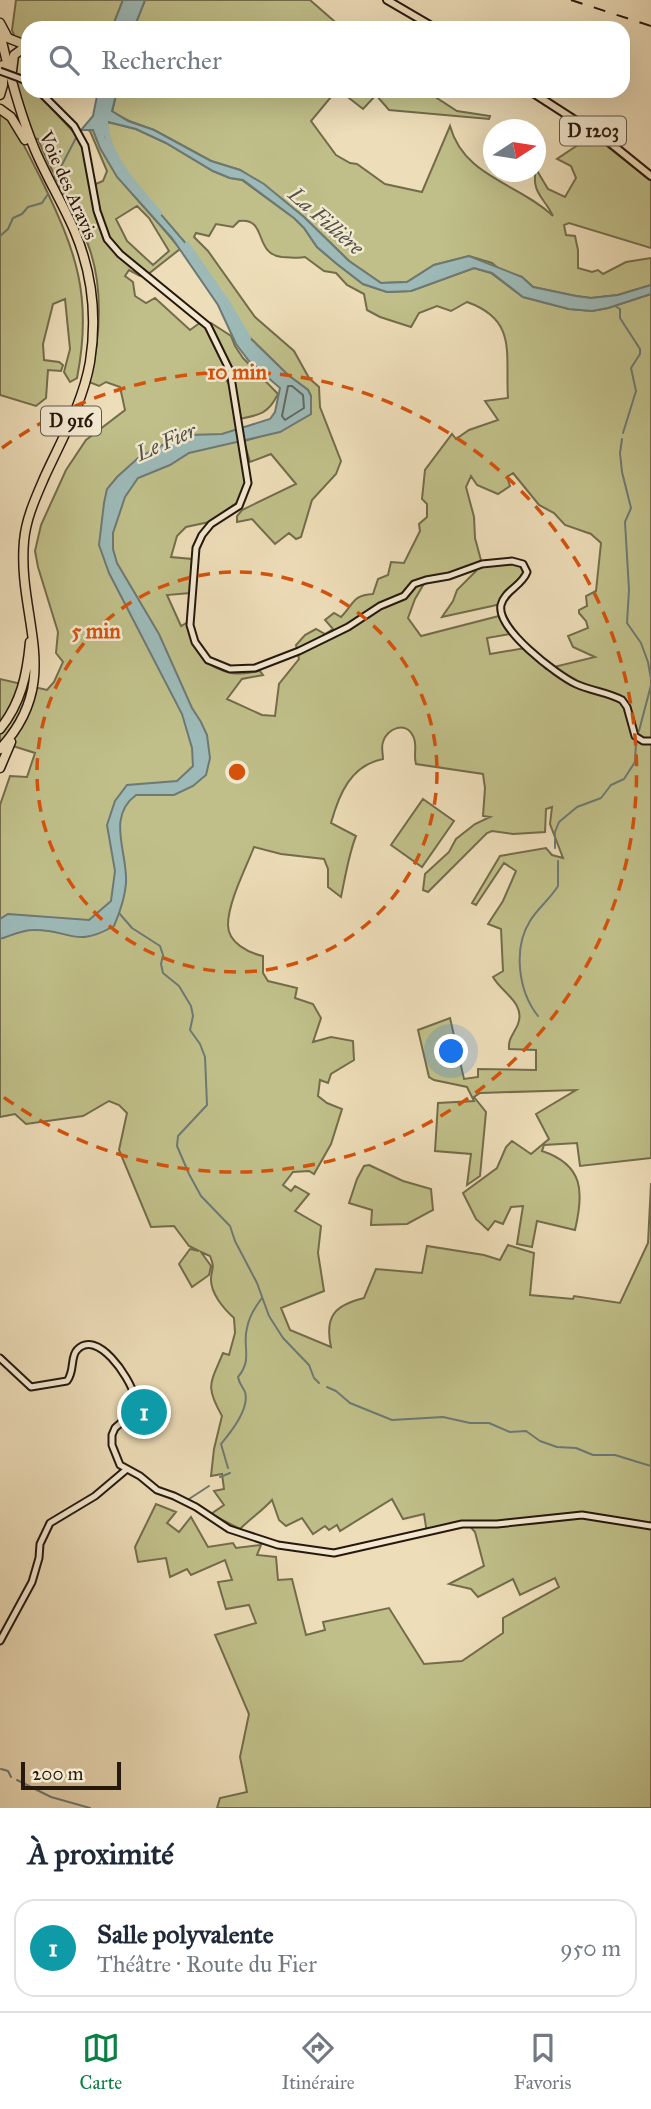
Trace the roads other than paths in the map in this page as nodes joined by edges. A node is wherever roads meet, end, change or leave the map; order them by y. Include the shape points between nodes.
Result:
1 (387, 0) edge
2 (407, 12) junction
3 (419, 21) edge
4 (423, 21) edge
5 (0, 23) edge
6 (0, 33) edge
7 (21, 45) edge
8 (0, 49) edge
9 (21, 51) edge
10 (1, 67) edge
11 (21, 79) edge
12 (13, 89) junction
13 (0, 95) edge
14 (46, 98) edge
15 (541, 98) edge
16 (0, 109) edge
17 (25, 139) junction
18 (651, 176) edge
19 (30, 642) junction
20 (20, 721) junction
21 (0, 729) edge
22 (651, 741) edge
23 (0, 742) edge
24 (0, 749) edge
25 (0, 768) edge
26 (0, 1358) edge
27 (127, 1469) junction
28 (651, 1525) edge
29 (0, 1642) edge

1 - 2 main road
2 - 3 main road
2 - 4 main road
5 - 7 highway via 11,40
6 - 12 highway, Voie des Aravis / D 916
8 - 10 highway, Voie des Aravis / D 916
9 - 12 highway via 13,59
10 - 11 street, bridge
10 - 13 highway via 4,83
10 - 17 highway, Voie des Aravis / D 916
12 - 20 highway, Voie des Aravis / D 916 via 37,154 79,242 93,317 89,364 80,397 25,530 24,567 36,662 31,695
14 - 22 street via 81,137 107,239 208,326 230,370 249,476 239,506 208,527 196,548 190,625 208,660 230,670 255,668 348,627 404,596 414,584 480,565 516,561 527,572 501,604 507,627 566,679 622,701 635,736
15 - 18 main road, D 1203
16 - 17 highway
17 - 19 highway, Voie des Aravis / D 916 via 78,255 88,323 79,386 21,527 19,569
19 - 21 highway via 24,685
19 - 23 highway, Voie des Aravis / D 916 via 26,696
20 - 24 highway, Voie des Aravis / D 916
20 - 25 highway
26 - 27 street via 31,1387 67,1381 78,1348 95,1346 107,1353 134,1395 131,1414 112,1435 118,1463
27 - 28 street via 229,1529 278,1545 334,1553 462,1524 582,1515
27 - 29 street via 95,1496 50,1523 32,1582

